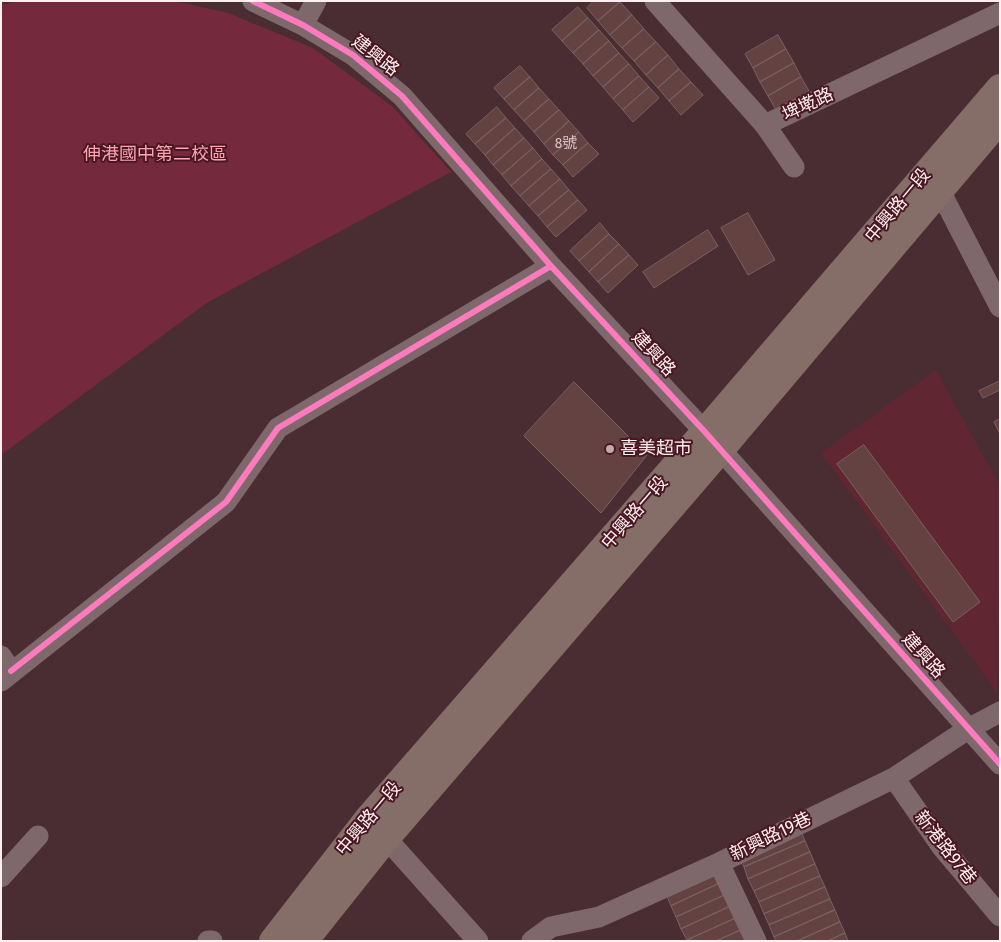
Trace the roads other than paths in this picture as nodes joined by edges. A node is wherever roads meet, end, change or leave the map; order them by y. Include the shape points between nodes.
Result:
1 (253, 1) edge
2 (316, 1) edge
3 (655, 1) edge
4 (1000, 13) edge
5 (303, 25) junction
6 (1000, 88) edge
7 (1000, 119) edge
8 (765, 125) junction
9 (794, 167) dead end
10 (932, 181) junction
11 (551, 266) junction
12 (1000, 307) edge
13 (713, 441) junction
14 (5, 669) edge
15 (1000, 712) edge
16 (968, 729) junction
17 (1000, 764) edge
18 (894, 778) junction
19 (368, 818) junction
20 (38, 836) dead end
21 (386, 838) junction
22 (719, 862) junction
23 (1, 878) edge
24 (1000, 916) edge
25 (208, 941) edge
26 (212, 941) edge
27 (273, 941) edge
28 (304, 941) edge
29 (478, 941) edge
30 (532, 941) edge
31 (756, 941) edge

1 - 5 street, 建興路
2 - 5 street
3 - 8 street, 埤墘路
4 - 8 street, 埤墘路
5 - 11 street, 建興路 via 353,55 402,96
6 - 10 main road, 中興路一段
7 - 10 main road, 中興路一段
8 - 9 street
10 - 12 street
10 - 13 main road, 中興路一段
11 - 13 street, 建興路
11 - 14 street via 278,428 226,502
13 - 16 street, 建興路
13 - 19 main road, 中興路一段
13 - 21 main road, 中興路一段
15 - 16 street, 新興路19巷
16 - 17 street, 建興路
16 - 18 street, 新興路19巷
18 - 22 street, 新興路19巷
18 - 24 street, 新港路97巷 via 942,847
19 - 21 street
19 - 27 main road, 中興路一段
20 - 23 street
21 - 28 main road, 中興路一段
21 - 29 street
22 - 30 street, 新興路19巷 via 598,917 551,927
22 - 31 street
25 - 26 street

